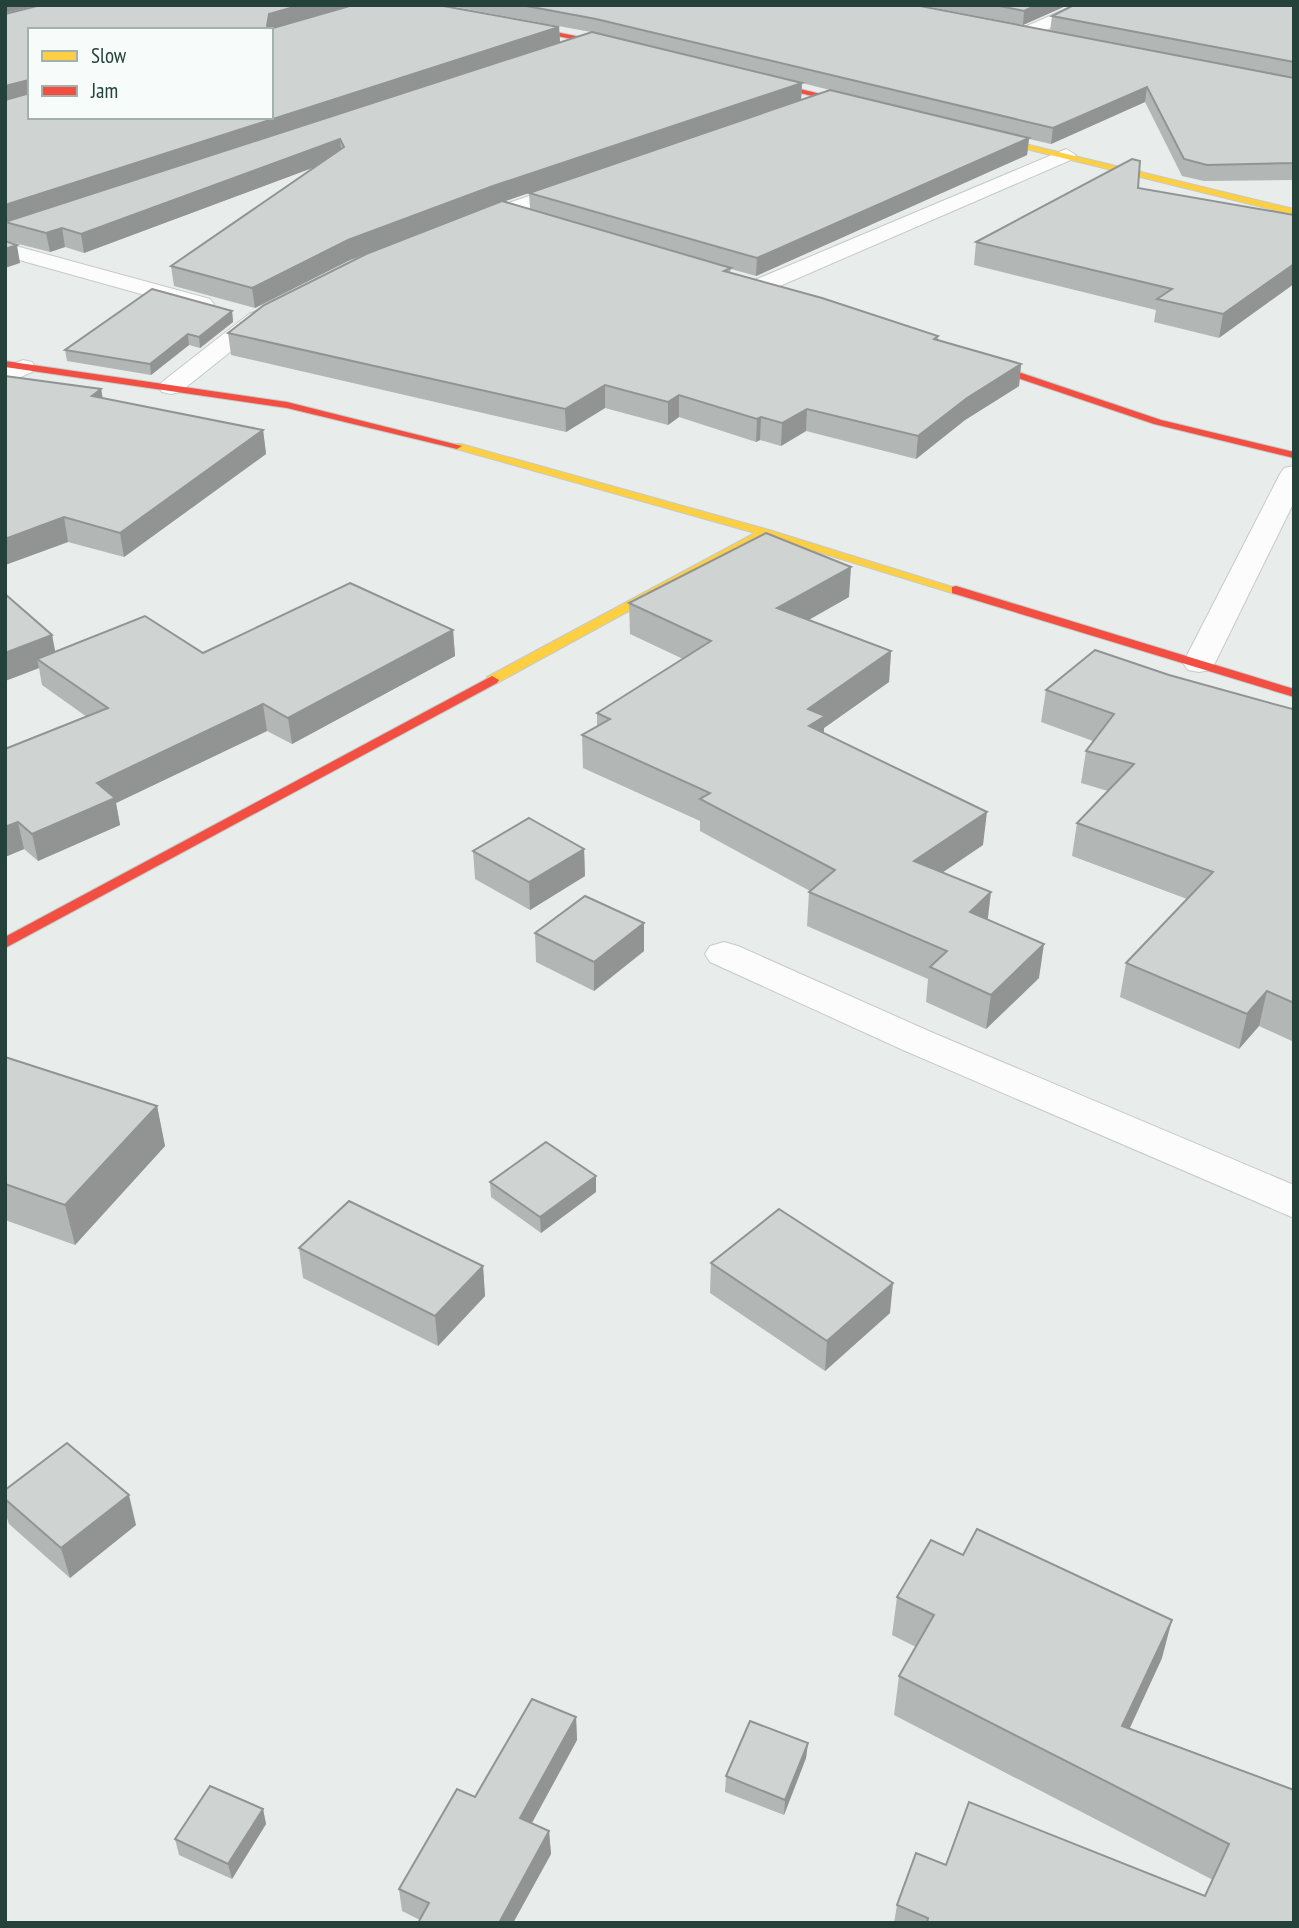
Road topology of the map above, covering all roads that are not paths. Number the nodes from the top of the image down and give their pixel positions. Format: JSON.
{"nodes":[{"id":1,"x":1088,"y":5,"type":"edge"},
{"id":2,"x":496,"y":23,"type":"edge"},
{"id":3,"x":1052,"y":38,"type":"edge"},
{"id":4,"x":590,"y":40,"type":"junction"},
{"id":5,"x":551,"y":53,"type":"edge"},
{"id":6,"x":643,"y":53,"type":"edge"},
{"id":7,"x":735,"y":75,"type":"edge"},
{"id":8,"x":828,"y":98,"type":"junction"},
{"id":9,"x":788,"y":111,"type":"edge"},
{"id":10,"x":881,"y":111,"type":"edge"},
{"id":11,"x":960,"y":130,"type":"edge"},
{"id":12,"x":1066,"y":155,"type":"junction"},
{"id":13,"x":593,"y":179,"type":"edge"},
{"id":14,"x":502,"y":211,"type":"junction"},
{"id":15,"x":1294,"y":212,"type":"edge"},
{"id":16,"x":527,"y":218,"type":"edge"},
{"id":17,"x":453,"y":230,"type":"edge"},
{"id":18,"x":5,"y":249,"type":"edge"},
{"id":19,"x":752,"y":285,"type":"joint"},
{"id":20,"x":784,"y":296,"type":"edge"},
{"id":21,"x":291,"y":302,"type":"edge"},
{"id":22,"x":257,"y":319,"type":"junction"},
{"id":23,"x":952,"y":353,"type":"edge"},
{"id":24,"x":11,"y":369,"type":"edge"},
{"id":25,"x":171,"y":387,"type":"junction"},
{"id":26,"x":1294,"y":455,"type":"edge"},
{"id":27,"x":1294,"y":474,"type":"edge"},
{"id":28,"x":765,"y":532,"type":"junction"},
{"id":29,"x":1199,"y":663,"type":"junction"},
{"id":30,"x":1294,"y":693,"type":"edge"},
{"id":31,"x":5,"y":943,"type":"edge"},
{"id":32,"x":724,"y":954,"type":"dead end"},
{"id":33,"x":1294,"y":1203,"type":"edge"}],
"edges":[{"from":1,"to":3,"type":"street"},
{"from":2,"to":4,"type":"street"},
{"from":4,"to":5,"type":"street"},
{"from":4,"to":6,"type":"street"},
{"from":7,"to":8,"type":"street"},
{"from":8,"to":9,"type":"street"},
{"from":8,"to":10,"type":"street"},
{"from":11,"to":12,"type":"street"},
{"from":12,"to":15,"type":"street"},
{"from":12,"to":19,"type":"street"},
{"from":13,"to":14,"type":"street"},
{"from":14,"to":16,"type":"street"},
{"from":14,"to":17,"type":"street"},
{"from":18,"to":22,"type":"street"},
{"from":19,"to":20,"type":"street"},
{"from":21,"to":22,"type":"street"},
{"from":22,"to":25,"type":"street"},
{"from":23,"to":26,"type":"street"},
{"from":24,"to":25,"type":"street"},
{"from":25,"to":28,"type":"street"},
{"from":27,"to":29,"type":"street"},
{"from":28,"to":29,"type":"street"},
{"from":28,"to":31,"type":"street"},
{"from":29,"to":30,"type":"street"},
{"from":32,"to":33,"type":"street"}]}
